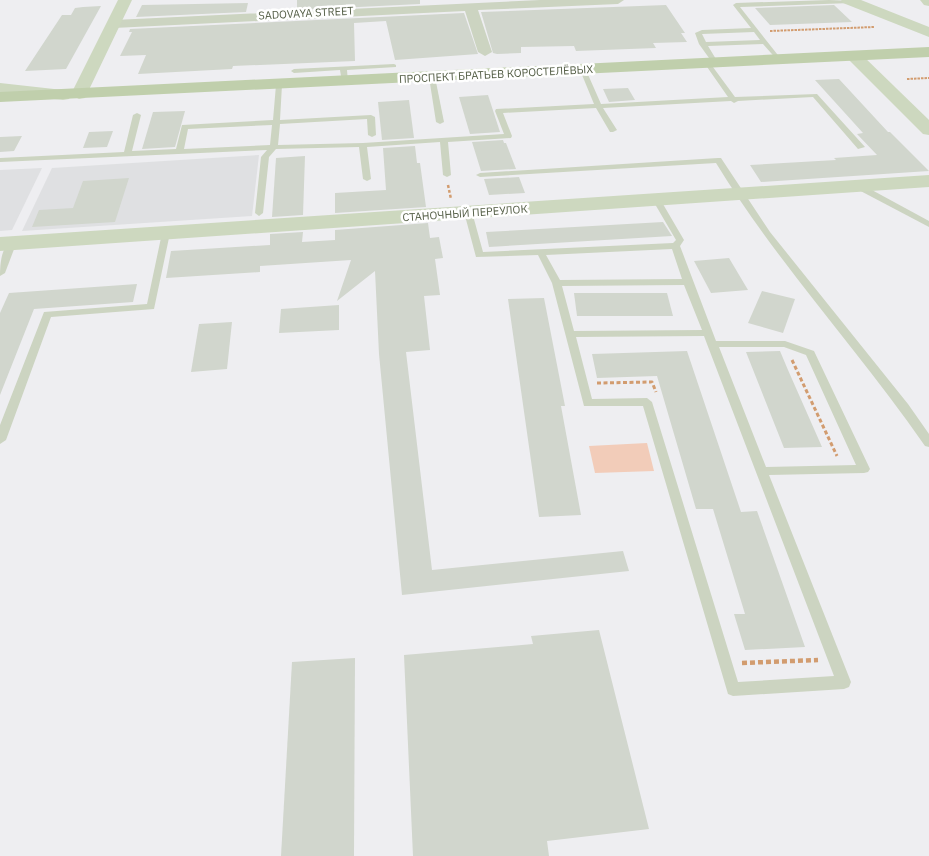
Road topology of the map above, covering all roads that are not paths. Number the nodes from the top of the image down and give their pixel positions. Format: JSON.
{"nodes":[{"id":1,"x":125,"y":0,"type":"edge"},
{"id":2,"x":618,"y":0,"type":"edge"},
{"id":3,"x":850,"y":1,"type":"edge"},
{"id":4,"x":470,"y":6,"type":"junction"},
{"id":5,"x":114,"y":24,"type":"junction"},
{"id":6,"x":755,"y":30,"type":"junction"},
{"id":7,"x":929,"y":32,"type":"edge"},
{"id":8,"x":765,"y":42,"type":"junction"},
{"id":9,"x":702,"y":44,"type":"junction"},
{"id":10,"x":485,"y":52,"type":"dead end"},
{"id":11,"x":929,"y":52,"type":"edge"},
{"id":12,"x":855,"y":57,"type":"junction"},
{"id":13,"x":780,"y":60,"type":"junction"},
{"id":14,"x":712,"y":64,"type":"junction"},
{"id":15,"x":394,"y":66,"type":"dead end"},
{"id":16,"x":583,"y":70,"type":"junction"},
{"id":17,"x":294,"y":71,"type":"dead end"},
{"id":18,"x":344,"y":75,"type":"junction"},
{"id":19,"x":432,"y":77,"type":"junction"},
{"id":20,"x":278,"y":85,"type":"junction"},
{"id":21,"x":0,"y":88,"type":"edge"},
{"id":22,"x":71,"y":94,"type":"junction"},
{"id":23,"x":0,"y":98,"type":"edge"},
{"id":24,"x":734,"y":101,"type":"junction"},
{"id":25,"x":600,"y":107,"type":"junction"},
{"id":26,"x":138,"y":115,"type":"dead end"},
{"id":27,"x":275,"y":122,"type":"junction"},
{"id":28,"x":440,"y":122,"type":"dead end"},
{"id":29,"x":613,"y":130,"type":"dead end"},
{"id":30,"x":929,"y":130,"type":"edge"},
{"id":31,"x":372,"y":135,"type":"dead end"},
{"id":32,"x":444,"y":140,"type":"junction"},
{"id":33,"x":363,"y":145,"type":"junction"},
{"id":34,"x":274,"y":147,"type":"junction"},
{"id":35,"x":861,"y":147,"type":"dead end"},
{"id":36,"x":180,"y":151,"type":"junction"},
{"id":37,"x":127,"y":155,"type":"junction"},
{"id":38,"x":0,"y":160,"type":"edge"},
{"id":39,"x":447,"y":175,"type":"road end"},
{"id":40,"x":480,"y":175,"type":"dead end"},
{"id":41,"x":367,"y":179,"type":"dead end"},
{"id":42,"x":929,"y":180,"type":"edge"},
{"id":43,"x":856,"y":185,"type":"junction"},
{"id":44,"x":737,"y":193,"type":"junction"},
{"id":45,"x":656,"y":199,"type":"junction"},
{"id":46,"x":259,"y":213,"type":"dead end"},
{"id":47,"x":461,"y":213,"type":"junction"},
{"id":48,"x":929,"y":224,"type":"edge"},
{"id":49,"x":166,"y":233,"type":"junction"},
{"id":50,"x":6,"y":244,"type":"edge"},
{"id":51,"x":676,"y":246,"type":"junction"},
{"id":52,"x":541,"y":253,"type":"junction"},
{"id":53,"x":0,"y":273,"type":"edge"},
{"id":54,"x":688,"y":282,"type":"junction"},
{"id":55,"x":557,"y":283,"type":"junction"},
{"id":56,"x":707,"y":333,"type":"junction"},
{"id":57,"x":570,"y":334,"type":"junction"},
{"id":58,"x":712,"y":344,"type":"junction"},
{"id":59,"x":0,"y":440,"type":"edge"},
{"id":60,"x":929,"y":443,"type":"edge"},
{"id":61,"x":762,"y":470,"type":"junction"}],
"edges":[{"from":1,"to":5,"type":"main road"},
{"from":2,"to":4,"type":"street","name":"SADOVAYA STREET"},
{"from":3,"to":6,"type":"lane"},
{"from":3,"to":7,"type":"main road"},
{"from":4,"to":5,"type":"street","name":"SADOVAYA STREET"},
{"from":4,"to":10,"type":"street"},
{"from":5,"to":22,"type":"main road"},
{"from":6,"to":8,"type":"lane"},
{"from":6,"to":9,"type":"lane"},
{"from":8,"to":9,"type":"lane"},
{"from":8,"to":13,"type":"lane"},
{"from":9,"to":14,"type":"lane"},
{"from":11,"to":12,"type":"main road","name":"ПРОСПЕКТ БРАТЬЕВ КОРОСТЕЛЁВЫХ"},
{"from":12,"to":13,"type":"main road","name":"ПРОСПЕКТ БРАТЬЕВ КОРОСТЕЛЁВЫХ"},
{"from":12,"to":30,"type":"main road"},
{"from":13,"to":14,"type":"main road","name":"ПРОСПЕКТ БРАТЬЕВ КОРОСТЕЛЁВЫХ"},
{"from":14,"to":16,"type":"main road","name":"ПРОСПЕКТ БРАТЬЕВ КОРОСТЕЛЁВЫХ"},
{"from":14,"to":24,"type":"lane"},
{"from":15,"to":18,"type":"lane"},
{"from":16,"to":19,"type":"main road","name":"ПРОСПЕКТ БРАТЬЕВ КОРОСТЕЛЁВЫХ"},
{"from":16,"to":25,"type":"lane"},
{"from":17,"to":18,"type":"lane"},
{"from":18,"to":19,"type":"main road","name":"ПРОСПЕКТ БРАТЬЕВ КОРОСТЕЛЁВЫХ"},
{"from":18,"to":20,"type":"main road","name":"ПРОСПЕКТ БРАТЬЕВ КОРОСТЕЛЁВЫХ"},
{"from":19,"to":28,"type":"lane"},
{"from":20,"to":22,"type":"main road","name":"ПРОСПЕКТ БРАТЬЕВ КОРОСТЕЛЁВЫХ"},
{"from":20,"to":27,"type":"lane"},
{"from":21,"to":22,"type":"main road","name":"ПРОСПЕКТ БРАТЬЕВ КОРОСТЕЛЁВЫХ"},
{"from":22,"to":23,"type":"main road","name":"ПРОСПЕКТ БРАТЬЕВ КОРОСТЕЛЁВЫХ"},
{"from":24,"to":25,"type":"lane"},
{"from":24,"to":35,"type":"lane"},
{"from":25,"to":29,"type":"lane"},
{"from":25,"to":32,"type":"lane"},
{"from":26,"to":37,"type":"lane"},
{"from":27,"to":31,"type":"lane"},
{"from":27,"to":34,"type":"lane"},
{"from":27,"to":36,"type":"lane"},
{"from":32,"to":33,"type":"lane"},
{"from":32,"to":39,"type":"lane"},
{"from":33,"to":34,"type":"lane"},
{"from":33,"to":41,"type":"lane"},
{"from":34,"to":36,"type":"lane"},
{"from":34,"to":46,"type":"lane"},
{"from":36,"to":37,"type":"lane"},
{"from":37,"to":38,"type":"lane"},
{"from":40,"to":44,"type":"lane"},
{"from":42,"to":43,"type":"main road","name":"СТАНОЧНЫЙ ПЕРЕУЛОК"},
{"from":43,"to":44,"type":"main road","name":"СТАНОЧНЫЙ ПЕРЕУЛОК"},
{"from":43,"to":48,"type":"lane"},
{"from":44,"to":45,"type":"main road","name":"СТАНОЧНЫЙ ПЕРЕУЛОК"},
{"from":44,"to":60,"type":"lane"},
{"from":45,"to":47,"type":"main road","name":"СТАНОЧНЫЙ ПЕРЕУЛОК"},
{"from":45,"to":51,"type":"lane"},
{"from":47,"to":49,"type":"main road","name":"СТАНОЧНЫЙ ПЕРЕУЛОК"},
{"from":47,"to":52,"type":"lane"},
{"from":49,"to":50,"type":"main road","name":"СТАНОЧНЫЙ ПЕРЕУЛОК"},
{"from":49,"to":59,"type":"lane"},
{"from":50,"to":53,"type":"lane"},
{"from":51,"to":52,"type":"lane"},
{"from":51,"to":54,"type":"lane"},
{"from":52,"to":55,"type":"lane"},
{"from":54,"to":55,"type":"lane"},
{"from":54,"to":56,"type":"lane"},
{"from":55,"to":57,"type":"lane"},
{"from":56,"to":57,"type":"lane"},
{"from":56,"to":58,"type":"lane"},
{"from":57,"to":61,"type":"lane"},
{"from":58,"to":61,"type":"lane"},
{"from":58,"to":61,"type":"lane"}]}
